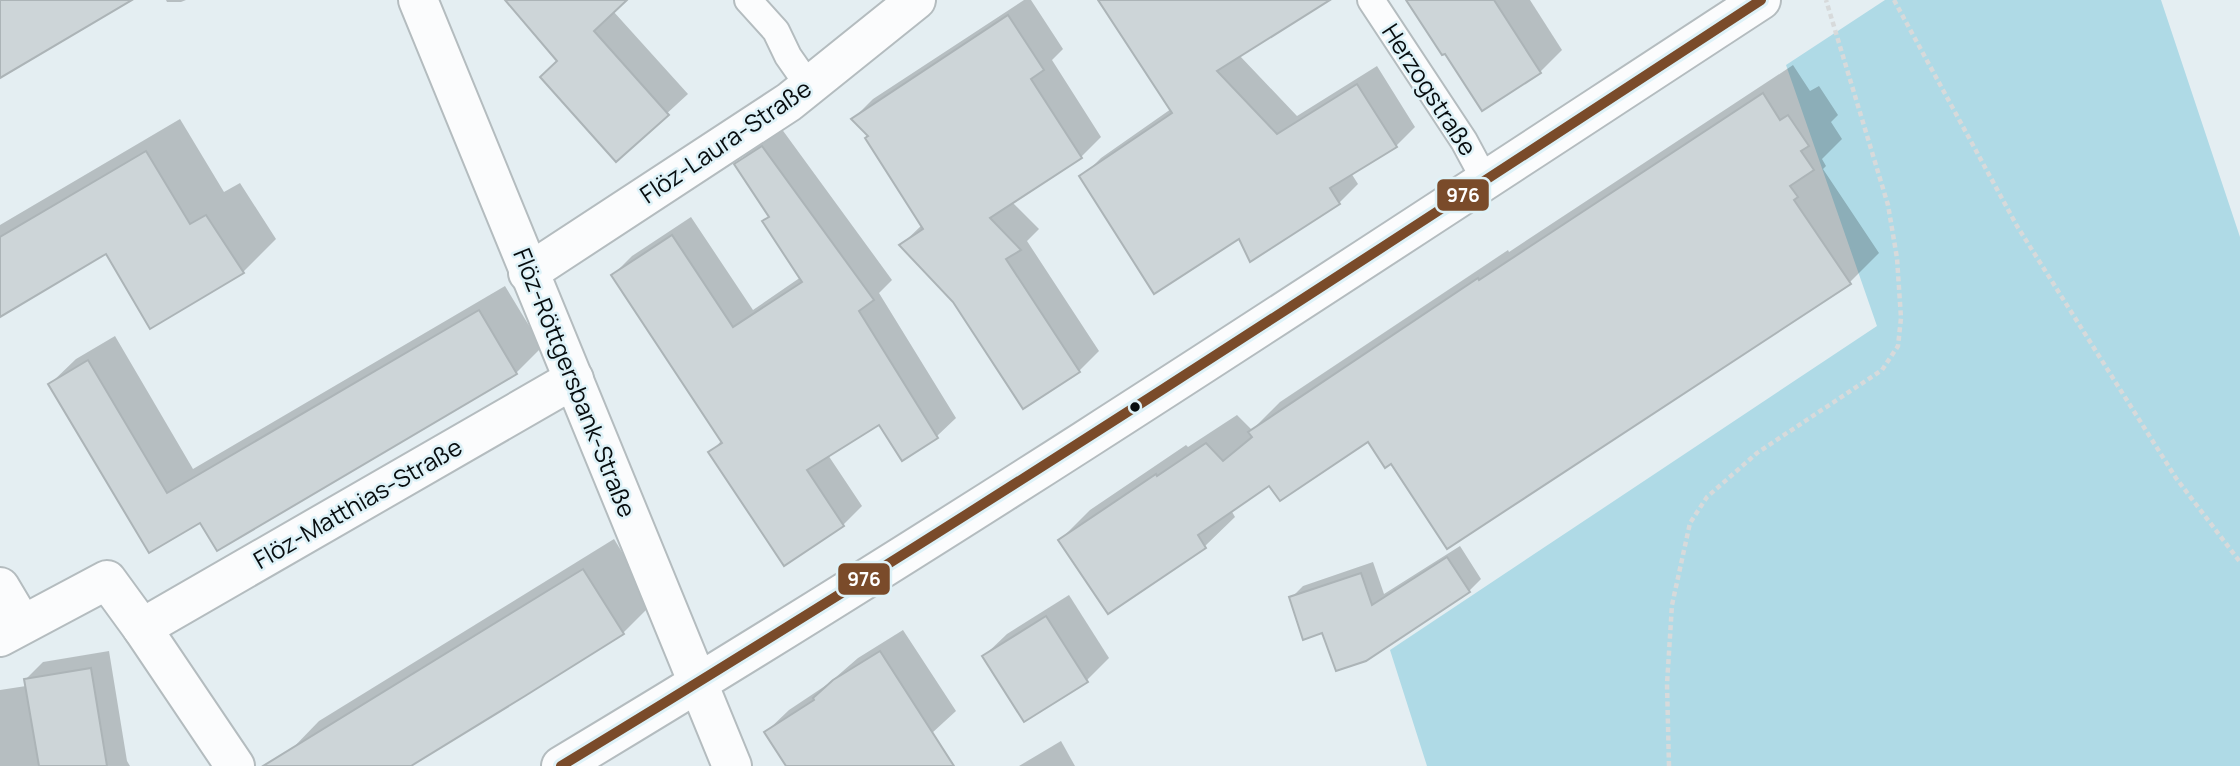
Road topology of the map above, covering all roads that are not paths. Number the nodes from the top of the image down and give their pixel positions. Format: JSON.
{"nodes":[{"id":1,"x":418,"y":0,"type":"edge"},
{"id":2,"x":748,"y":0,"type":"edge"},
{"id":3,"x":916,"y":0,"type":"edge"},
{"id":4,"x":1371,"y":0,"type":"edge"},
{"id":5,"x":1760,"y":0,"type":"edge"},
{"id":6,"x":809,"y":86,"type":"junction"},
{"id":7,"x":1485,"y":180,"type":"junction"},
{"id":8,"x":528,"y":273,"type":"junction"},
{"id":9,"x":574,"y":379,"type":"junction"},
{"id":10,"x":0,"y":587,"type":"edge"},
{"id":11,"x":142,"y":628,"type":"junction"},
{"id":12,"x":11,"y":631,"type":"edge"},
{"id":13,"x":697,"y":684,"type":"junction"},
{"id":14,"x":235,"y":766,"type":"edge"},
{"id":15,"x":561,"y":766,"type":"edge"},
{"id":16,"x":732,"y":766,"type":"edge"}],
"edges":[{"from":1,"to":8,"type":"street","name":"Flöz-Röttgersbank-Straße"},
{"from":2,"to":6,"type":"lane"},
{"from":3,"to":6,"type":"street","name":"Flöz-Laura-Straße"},
{"from":4,"to":7,"type":"lane","name":"Herzogstraße"},
{"from":5,"to":7,"type":"street","name":"Herzogstraße"},
{"from":6,"to":8,"type":"street","name":"Flöz-Laura-Straße"},
{"from":7,"to":13,"type":"street","name":"Herzogstraße"},
{"from":8,"to":9,"type":"street","name":"Flöz-Röttgersbank-Straße"},
{"from":9,"to":11,"type":"street","name":"Flöz-Matthias-Straße"},
{"from":9,"to":13,"type":"street","name":"Flöz-Röttgersbank-Straße"},
{"from":10,"to":12,"type":"street"},
{"from":11,"to":12,"type":"street"},
{"from":11,"to":14,"type":"street"},
{"from":13,"to":15,"type":"street","name":"Herzogstraße"},
{"from":13,"to":16,"type":"street","name":"Flöz-Röttgersbank-Straße"}]}
